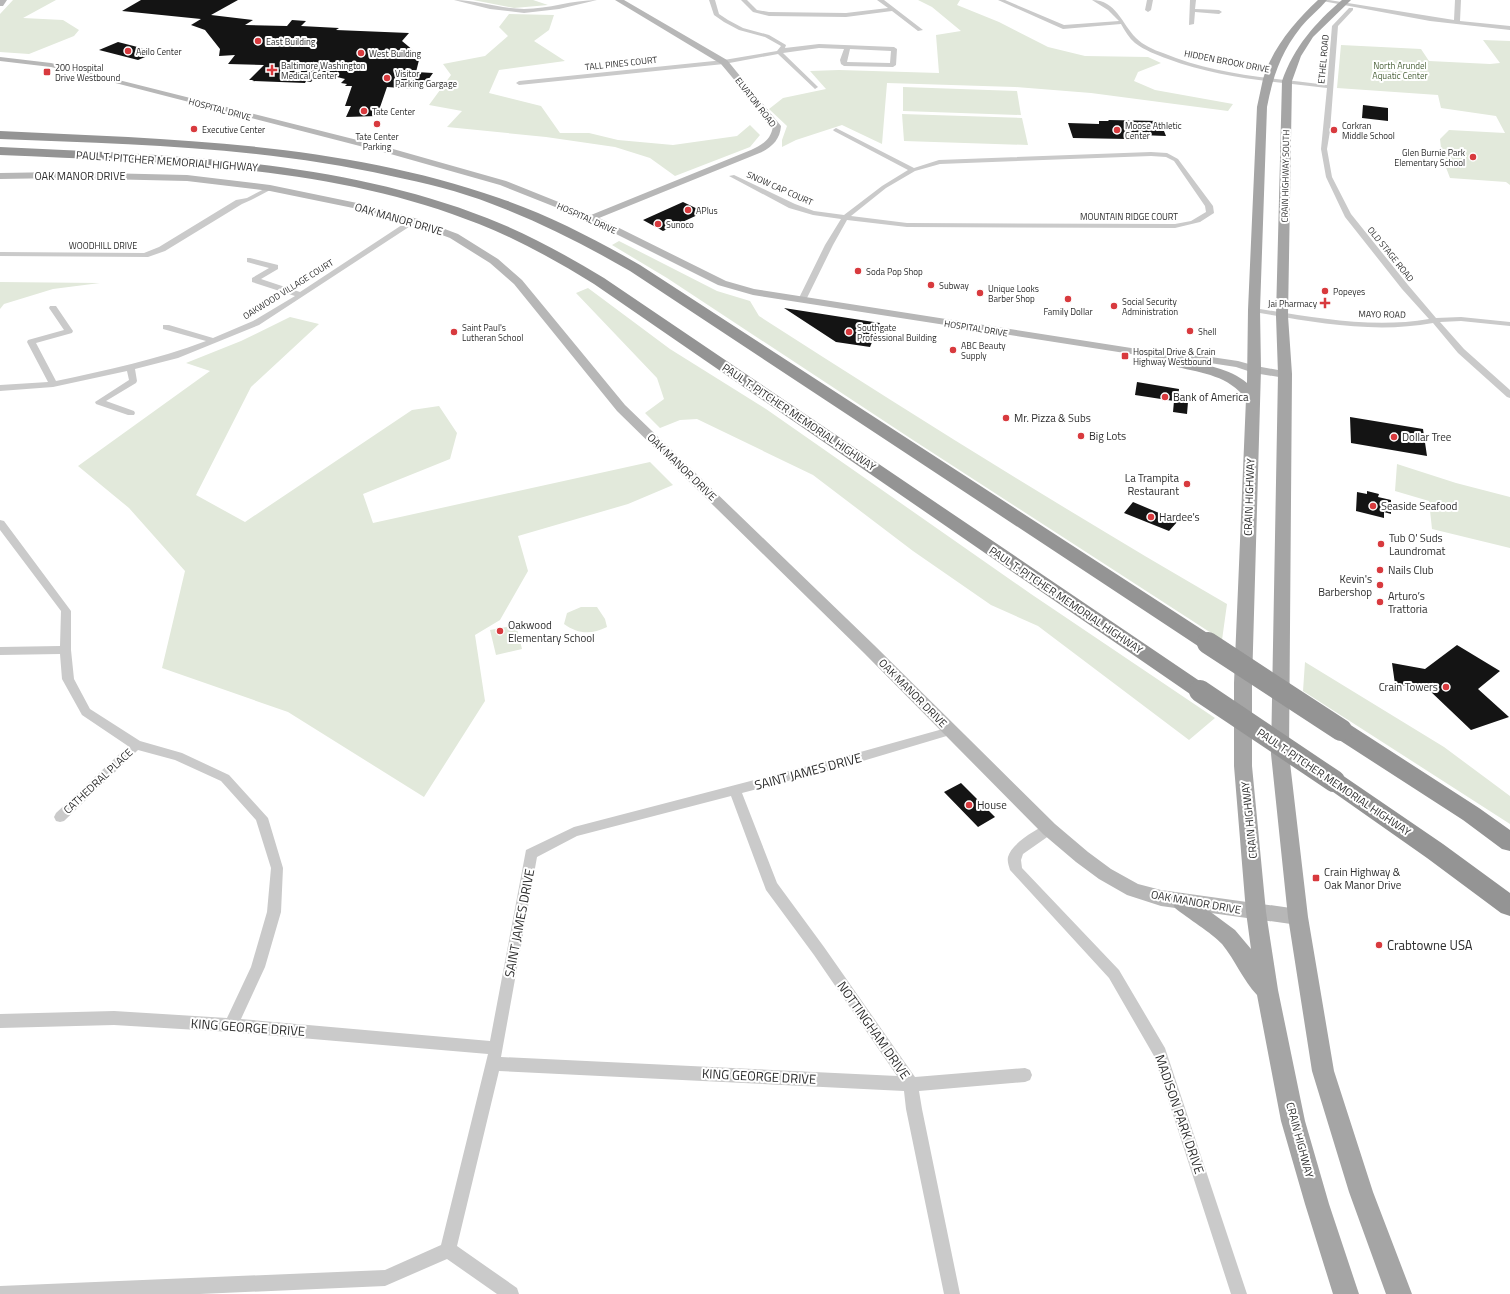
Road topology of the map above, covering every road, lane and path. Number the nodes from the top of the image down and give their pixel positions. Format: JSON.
{"nodes":[{"id":1,"x":3,"y":0,"type":"edge"},
{"id":2,"x":457,"y":0,"type":"edge"},
{"id":3,"x":594,"y":0,"type":"edge"},
{"id":4,"x":619,"y":0,"type":"edge"},
{"id":5,"x":712,"y":0,"type":"edge"},
{"id":6,"x":744,"y":0,"type":"edge"},
{"id":7,"x":880,"y":0,"type":"edge"},
{"id":8,"x":1001,"y":0,"type":"edge"},
{"id":9,"x":1095,"y":0,"type":"edge"},
{"id":10,"x":1150,"y":0,"type":"edge"},
{"id":11,"x":1193,"y":0,"type":"edge"},
{"id":12,"x":1322,"y":0,"type":"edge"},
{"id":13,"x":1458,"y":0,"type":"edge"},
{"id":14,"x":0,"y":4,"type":"edge"},
{"id":15,"x":1347,"y":4,"type":"edge"},
{"id":16,"x":893,"y":9,"type":"junction"},
{"id":17,"x":1148,"y":10,"type":"dead end"},
{"id":18,"x":1192,"y":10,"type":"junction"},
{"id":19,"x":1219,"y":12,"type":"dead end"},
{"id":20,"x":1122,"y":22,"type":"junction"},
{"id":21,"x":1457,"y":22,"type":"junction"},
{"id":22,"x":1191,"y":24,"type":"dead end"},
{"id":23,"x":1318,"y":24,"type":"junction"},
{"id":24,"x":1335,"y":26,"type":"junction"},
{"id":25,"x":1510,"y":28,"type":"edge"},
{"id":26,"x":920,"y":30,"type":"dead end"},
{"id":27,"x":847,"y":48,"type":"junction"},
{"id":28,"x":778,"y":52,"type":"junction"},
{"id":29,"x":0,"y":59,"type":"edge"},
{"id":30,"x":724,"y":62,"type":"junction"},
{"id":31,"x":1268,"y":78,"type":"junction"},
{"id":32,"x":1287,"y":81,"type":"junction"},
{"id":33,"x":519,"y":83,"type":"dead end"},
{"id":34,"x":815,"y":86,"type":"dead end"},
{"id":35,"x":1329,"y":90,"type":"junction"},
{"id":36,"x":0,"y":126,"type":"edge"},
{"id":37,"x":836,"y":130,"type":"dead end"},
{"id":38,"x":0,"y":134,"type":"edge"},
{"id":39,"x":186,"y":144,"type":"junction"},
{"id":40,"x":0,"y":151,"type":"edge"},
{"id":41,"x":0,"y":157,"type":"edge"},
{"id":42,"x":913,"y":170,"type":"junction"},
{"id":43,"x":293,"y":172,"type":"junction"},
{"id":44,"x":0,"y":176,"type":"edge"},
{"id":45,"x":732,"y":176,"type":"dead end"},
{"id":46,"x":256,"y":187,"type":"junction"},
{"id":47,"x":270,"y":188,"type":"junction"},
{"id":48,"x":239,"y":202,"type":"junction"},
{"id":49,"x":591,"y":218,"type":"junction"},
{"id":50,"x":845,"y":218,"type":"junction"},
{"id":51,"x":414,"y":221,"type":"junction"},
{"id":52,"x":0,"y":254,"type":"edge"},
{"id":53,"x":250,"y":260,"type":"dead end"},
{"id":54,"x":301,"y":295,"type":"junction"},
{"id":55,"x":802,"y":300,"type":"junction"},
{"id":56,"x":53,"y":308,"type":"dead end"},
{"id":57,"x":1254,"y":310,"type":"junction"},
{"id":58,"x":1282,"y":316,"type":"junction"},
{"id":59,"x":1434,"y":321,"type":"junction"},
{"id":60,"x":1510,"y":324,"type":"edge"},
{"id":61,"x":166,"y":327,"type":"dead end"},
{"id":62,"x":214,"y":341,"type":"junction"},
{"id":63,"x":1179,"y":361,"type":"junction"},
{"id":64,"x":131,"y":368,"type":"junction"},
{"id":65,"x":1254,"y":369,"type":"junction"},
{"id":66,"x":1285,"y":374,"type":"junction"},
{"id":67,"x":53,"y":384,"type":"junction"},
{"id":68,"x":0,"y":388,"type":"edge"},
{"id":69,"x":1510,"y":394,"type":"edge"},
{"id":70,"x":1253,"y":399,"type":"junction"},
{"id":71,"x":131,"y":413,"type":"dead end"},
{"id":72,"x":0,"y":523,"type":"edge"},
{"id":73,"x":65,"y":650,"type":"junction"},
{"id":74,"x":0,"y":651,"type":"edge"},
{"id":75,"x":950,"y":731,"type":"junction"},
{"id":76,"x":136,"y":745,"type":"junction"},
{"id":77,"x":735,"y":790,"type":"junction"},
{"id":78,"x":60,"y":817,"type":"dead end"},
{"id":79,"x":1049,"y":829,"type":"junction"},
{"id":80,"x":1510,"y":842,"type":"edge"},
{"id":81,"x":1182,"y":902,"type":"junction"},
{"id":82,"x":1510,"y":906,"type":"edge"},
{"id":83,"x":1256,"y":912,"type":"junction"},
{"id":84,"x":1298,"y":917,"type":"junction"},
{"id":85,"x":1267,"y":990,"type":"junction"},
{"id":86,"x":0,"y":1022,"type":"edge"},
{"id":87,"x":231,"y":1026,"type":"junction"},
{"id":88,"x":495,"y":1048,"type":"junction"},
{"id":89,"x":493,"y":1064,"type":"junction"},
{"id":90,"x":1025,"y":1075,"type":"dead end"},
{"id":91,"x":911,"y":1084,"type":"junction"},
{"id":92,"x":448,"y":1250,"type":"junction"},
{"id":93,"x":0,"y":1294,"type":"edge"},
{"id":94,"x":511,"y":1294,"type":"edge"},
{"id":95,"x":952,"y":1294,"type":"edge"},
{"id":96,"x":1239,"y":1294,"type":"edge"},
{"id":97,"x":1346,"y":1294,"type":"edge"},
{"id":98,"x":1399,"y":1294,"type":"edge"}],
"edges":[{"from":1,"to":14,"type":"street"},
{"from":2,"to":3,"type":"street"},
{"from":4,"to":30,"type":"street","name":"ELVATON ROAD"},
{"from":5,"to":28,"type":"street"},
{"from":6,"to":16,"type":"street"},
{"from":7,"to":16,"type":"street"},
{"from":8,"to":20,"type":"street"},
{"from":9,"to":20,"type":"street","name":"HIDDEN BROOK DRIVE"},
{"from":10,"to":17,"type":"street"},
{"from":11,"to":18,"type":"street"},
{"from":12,"to":15,"type":"street"},
{"from":12,"to":31,"type":"main road"},
{"from":13,"to":21,"type":"street"},
{"from":15,"to":21,"type":"street"},
{"from":15,"to":23,"type":"main road","name":"CRAIN HIGHWAY SOUTH"},
{"from":15,"to":24,"type":"street","name":"ETHEL ROAD"},
{"from":16,"to":26,"type":"street"},
{"from":18,"to":19,"type":"street"},
{"from":18,"to":22,"type":"street"},
{"from":20,"to":31,"type":"street","name":"HIDDEN BROOK DRIVE"},
{"from":21,"to":25,"type":"street"},
{"from":23,"to":24,"type":"street","name":"ETHEL ROAD"},
{"from":23,"to":32,"type":"main road","name":"CRAIN HIGHWAY SOUTH"},
{"from":24,"to":35,"type":"street","name":"ETHEL ROAD"},
{"from":27,"to":27,"type":"street","name":"TALL PINES COURT"},
{"from":27,"to":28,"type":"street","name":"TALL PINES COURT"},
{"from":28,"to":30,"type":"street","name":"TALL PINES COURT"},
{"from":28,"to":34,"type":"street"},
{"from":29,"to":49,"type":"street","name":"HOSPITAL DRIVE"},
{"from":30,"to":33,"type":"street","name":"TALL PINES COURT"},
{"from":30,"to":49,"type":"street","name":"ELVATON ROAD"},
{"from":31,"to":32,"type":"street","name":"HIDDEN BROOK DRIVE"},
{"from":31,"to":57,"type":"main road"},
{"from":32,"to":35,"type":"street","name":"HIDDEN BROOK DRIVE"},
{"from":32,"to":58,"type":"main road","name":"CRAIN HIGHWAY SOUTH"},
{"from":35,"to":59,"type":"street","name":"OLD STAGE ROAD"},
{"from":36,"to":39,"type":"highway"},
{"from":37,"to":42,"type":"street"},
{"from":38,"to":39,"type":"highway","name":"PAUL T. PITCHER MEMORIAL HIGHWAY"},
{"from":39,"to":80,"type":"highway","name":"PAUL T. PITCHER MEMORIAL HIGHWAY","bridge":true},
{"from":40,"to":43,"type":"highway","name":"PAUL T. PITCHER MEMORIAL HIGHWAY"},
{"from":41,"to":43,"type":"highway"},
{"from":42,"to":50,"type":"street"},
{"from":42,"to":50,"type":"street","name":"MOUNTAIN RIDGE COURT"},
{"from":43,"to":82,"type":"highway","name":"PAUL T. PITCHER MEMORIAL HIGHWAY","bridge":true},
{"from":44,"to":46,"type":"street","name":"OAK MANOR DRIVE"},
{"from":45,"to":50,"type":"street","name":"SNOW CAP COURT"},
{"from":46,"to":47,"type":"street","name":"OAK MANOR DRIVE"},
{"from":46,"to":48,"type":"street","name":"WOODHILL DRIVE"},
{"from":47,"to":48,"type":"street","name":"WOODHILL DRIVE"},
{"from":47,"to":51,"type":"street","name":"OAK MANOR DRIVE"},
{"from":48,"to":52,"type":"street","name":"WOODHILL DRIVE"},
{"from":49,"to":55,"type":"street","name":"HOSPITAL DRIVE"},
{"from":50,"to":55,"type":"street"},
{"from":51,"to":54,"type":"street","name":"OAKWOOD VILLAGE COURT"},
{"from":51,"to":75,"type":"street","name":"OAK MANOR DRIVE"},
{"from":53,"to":54,"type":"street"},
{"from":54,"to":62,"type":"street","name":"OAKWOOD VILLAGE COURT"},
{"from":55,"to":63,"type":"street","name":"HOSPITAL DRIVE"},
{"from":56,"to":67,"type":"street"},
{"from":57,"to":58,"type":"street","name":"MAYO ROAD"},
{"from":57,"to":65,"type":"main road","name":"CRAIN HIGHWAY"},
{"from":58,"to":59,"type":"street","name":"MAYO ROAD"},
{"from":58,"to":66,"type":"main road","name":"CRAIN HIGHWAY SOUTH"},
{"from":59,"to":60,"type":"street","name":"MAYO ROAD"},
{"from":59,"to":69,"type":"street","name":"OLD STAGE ROAD"},
{"from":61,"to":62,"type":"street"},
{"from":62,"to":64,"type":"street","name":"OAKWOOD VILLAGE COURT"},
{"from":63,"to":65,"type":"street","name":"HOSPITAL DRIVE"},
{"from":63,"to":70,"type":"main road"},
{"from":64,"to":67,"type":"street","name":"OAKWOOD VILLAGE COURT"},
{"from":64,"to":71,"type":"street"},
{"from":65,"to":66,"type":"street","name":"HOSPITAL DRIVE"},
{"from":65,"to":70,"type":"main road","name":"CRAIN HIGHWAY"},
{"from":66,"to":84,"type":"main road"},
{"from":67,"to":68,"type":"street","name":"OAKWOOD VILLAGE COURT"},
{"from":70,"to":83,"type":"main road","name":"CRAIN HIGHWAY"},
{"from":72,"to":73,"type":"street"},
{"from":73,"to":74,"type":"street"},
{"from":73,"to":76,"type":"street"},
{"from":75,"to":77,"type":"street","name":"SAINT JAMES DRIVE"},
{"from":75,"to":79,"type":"street","name":"OAK MANOR DRIVE"},
{"from":76,"to":78,"type":"street","name":"CATHEDRAL PLACE"},
{"from":76,"to":87,"type":"street"},
{"from":77,"to":88,"type":"street","name":"SAINT JAMES DRIVE"},
{"from":77,"to":91,"type":"street","name":"NOTTINGHAM DRIVE"},
{"from":79,"to":81,"type":"street","name":"OAK MANOR DRIVE"},
{"from":79,"to":96,"type":"street","name":"MADISON PARK DRIVE"},
{"from":81,"to":83,"type":"street","name":"OAK MANOR DRIVE"},
{"from":81,"to":85,"type":"main road"},
{"from":83,"to":84,"type":"street","name":"OAK MANOR DRIVE"},
{"from":83,"to":85,"type":"main road","name":"CRAIN HIGHWAY"},
{"from":84,"to":98,"type":"main road"},
{"from":85,"to":97,"type":"main road","name":"CRAIN HIGHWAY"},
{"from":86,"to":87,"type":"street","name":"KING GEORGE DRIVE"},
{"from":87,"to":88,"type":"street","name":"KING GEORGE DRIVE"},
{"from":88,"to":89,"type":"street","name":"SAINT JAMES DRIVE"},
{"from":89,"to":91,"type":"street","name":"KING GEORGE DRIVE"},
{"from":89,"to":92,"type":"street","name":"SAINT JAMES DRIVE"},
{"from":90,"to":91,"type":"street","name":"KING GEORGE DRIVE"},
{"from":91,"to":95,"type":"street","name":"NOTTINGHAM DRIVE"},
{"from":92,"to":93,"type":"street"},
{"from":92,"to":94,"type":"street"}]}
